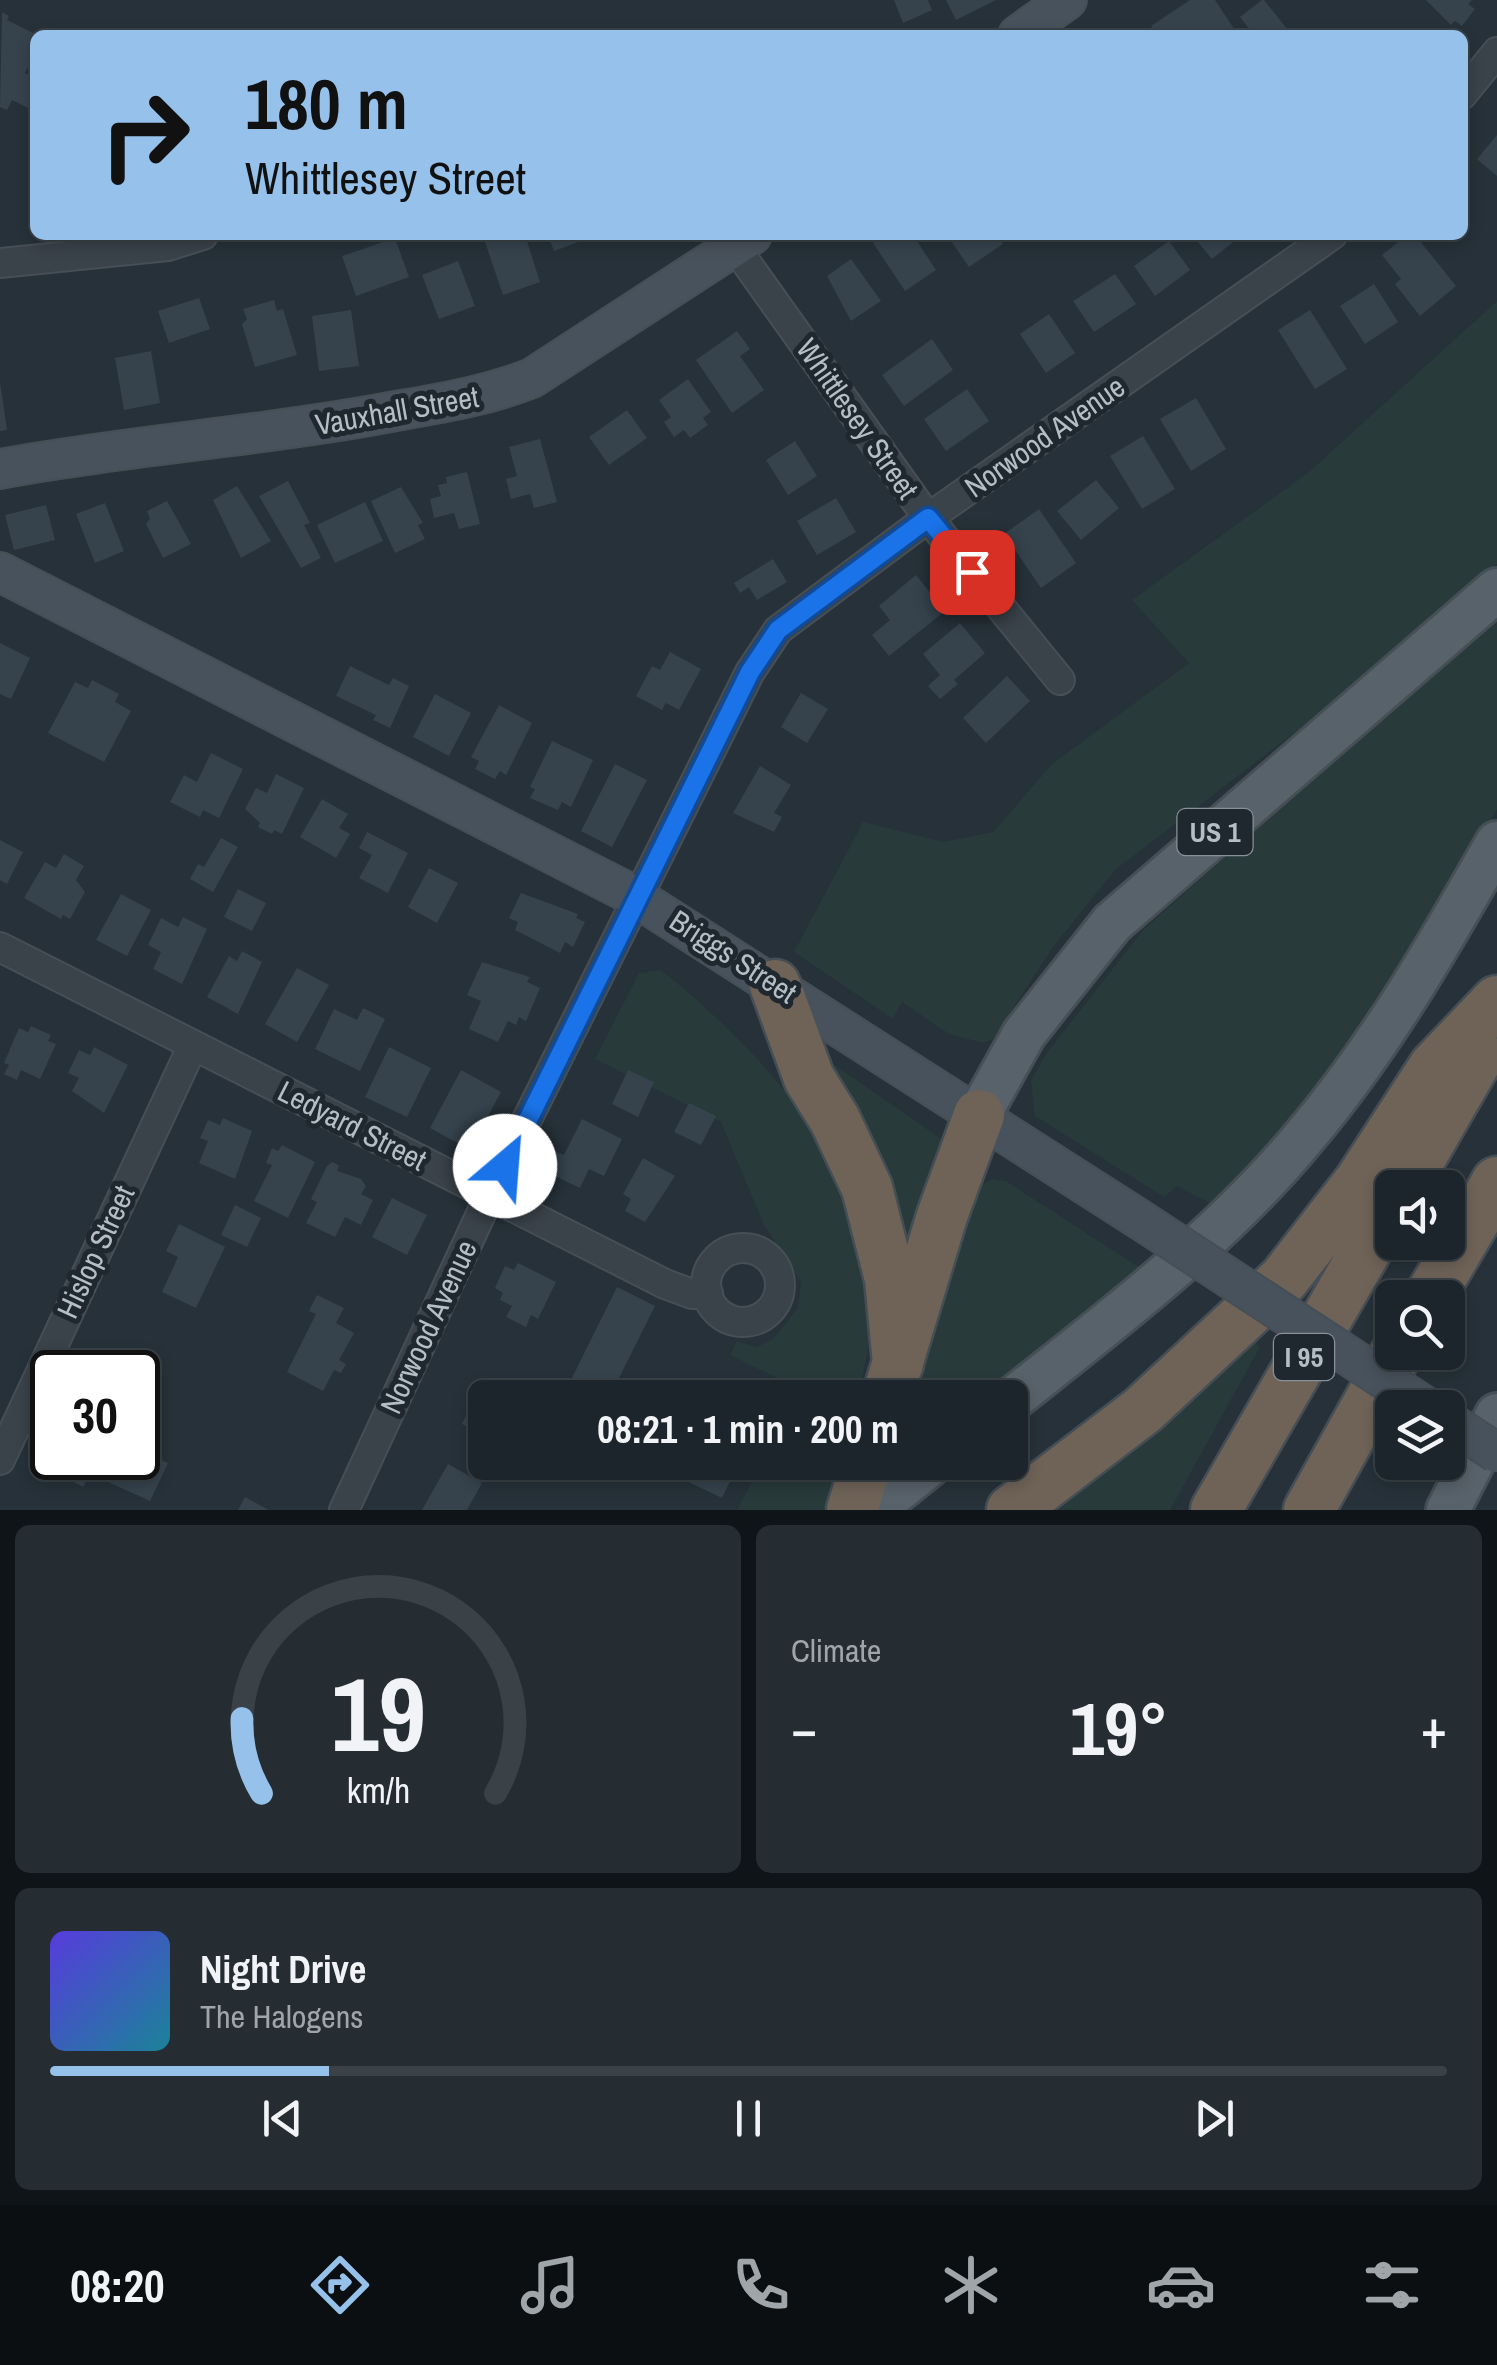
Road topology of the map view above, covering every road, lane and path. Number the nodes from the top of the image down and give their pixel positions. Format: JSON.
{"nodes":[{"id":1,"x":1067,"y":0,"type":"edge"},
{"id":2,"x":1025,"y":30,"type":"edge"},
{"id":3,"x":1497,"y":52,"type":"edge"},
{"id":4,"x":1468,"y":88,"type":"edge"},
{"id":5,"x":187,"y":240,"type":"edge"},
{"id":6,"x":1325,"y":240,"type":"edge"},
{"id":7,"x":744,"y":241,"type":"edge"},
{"id":8,"x":0,"y":263,"type":"edge"},
{"id":9,"x":0,"y":469,"type":"edge"},
{"id":10,"x":928,"y":518,"type":"junction"},
{"id":11,"x":0,"y":572,"type":"edge"},
{"id":12,"x":1497,"y":590,"type":"edge"},
{"id":13,"x":1060,"y":680,"type":"dead end"},
{"id":14,"x":1497,"y":843,"type":"edge"},
{"id":15,"x":640,"y":899,"type":"junction"},
{"id":16,"x":0,"y":947,"type":"edge"},
{"id":17,"x":776,"y":985,"type":"junction"},
{"id":18,"x":1497,"y":1001,"type":"edge"},
{"id":19,"x":1497,"y":1026,"type":"edge"},
{"id":20,"x":193,"y":1044,"type":"junction"},
{"id":21,"x":979,"y":1116,"type":"junction"},
{"id":22,"x":1413,"y":1170,"type":"edge"},
{"id":23,"x":1497,"y":1182,"type":"edge"},
{"id":24,"x":490,"y":1196,"type":"junction"},
{"id":25,"x":1375,"y":1234,"type":"edge"},
{"id":26,"x":1440,"y":1280,"type":"edge"},
{"id":27,"x":708,"y":1293,"type":"dead end"},
{"id":28,"x":1387,"y":1370,"type":"edge"},
{"id":29,"x":892,"y":1380,"type":"edge"},
{"id":30,"x":892,"y":1380,"type":"edge"},
{"id":31,"x":1028,"y":1386,"type":"edge"},
{"id":32,"x":1400,"y":1390,"type":"edge"},
{"id":33,"x":1497,"y":1415,"type":"edge"},
{"id":34,"x":1465,"y":1431,"type":"edge"},
{"id":35,"x":1497,"y":1453,"type":"edge"},
{"id":36,"x":0,"y":1460,"type":"edge"},
{"id":37,"x":861,"y":1480,"type":"edge"},
{"id":38,"x":910,"y":1480,"type":"edge"},
{"id":39,"x":344,"y":1510,"type":"edge"},
{"id":40,"x":852,"y":1510,"type":"edge"},
{"id":41,"x":873,"y":1510,"type":"edge"},
{"id":42,"x":1012,"y":1510,"type":"edge"},
{"id":43,"x":1216,"y":1510,"type":"edge"},
{"id":44,"x":1309,"y":1510,"type":"edge"},
{"id":45,"x":1448,"y":1510,"type":"edge"}],
"edges":[{"from":1,"to":2,"type":"street"},
{"from":3,"to":4,"type":"street"},
{"from":5,"to":8,"type":"street"},
{"from":6,"to":10,"type":"street","name":"Norwood Avenue"},
{"from":7,"to":9,"type":"street","name":"Vauxhall Street"},
{"from":7,"to":10,"type":"street","name":"Whittlesey Street"},
{"from":10,"to":13,"type":"street","name":"Whittlesey Street"},
{"from":10,"to":15,"type":"street","name":"Norwood Avenue"},
{"from":11,"to":15,"type":"street","name":"Briggs Street"},
{"from":12,"to":21,"type":"main road","number":"US 1"},
{"from":14,"to":31,"type":"main road"},
{"from":15,"to":17,"type":"street","name":"Briggs Street"},
{"from":15,"to":24,"type":"street","name":"Norwood Avenue"},
{"from":16,"to":20,"type":"street","name":"Ledyard Street"},
{"from":17,"to":21,"type":"street","name":"Briggs Street"},
{"from":17,"to":30,"type":"highway"},
{"from":18,"to":42,"type":"highway"},
{"from":19,"to":22,"type":"highway"},
{"from":20,"to":24,"type":"street","name":"Ledyard Street"},
{"from":20,"to":36,"type":"street","name":"Hislop Street"},
{"from":21,"to":29,"type":"highway","number":"US 1"},
{"from":21,"to":32,"type":"street","name":"Briggs Street","bridge":true},
{"from":23,"to":26,"type":"highway"},
{"from":24,"to":27,"type":"street","name":"Ledyard Street"},
{"from":24,"to":39,"type":"street","name":"Norwood Avenue"},
{"from":25,"to":43,"type":"highway","number":"I 95"},
{"from":28,"to":44,"type":"highway","number":"I 95"},
{"from":33,"to":45,"type":"main road"},
{"from":34,"to":35,"type":"street","bridge":true},
{"from":37,"to":40,"type":"highway"},
{"from":38,"to":41,"type":"main road"}]}
